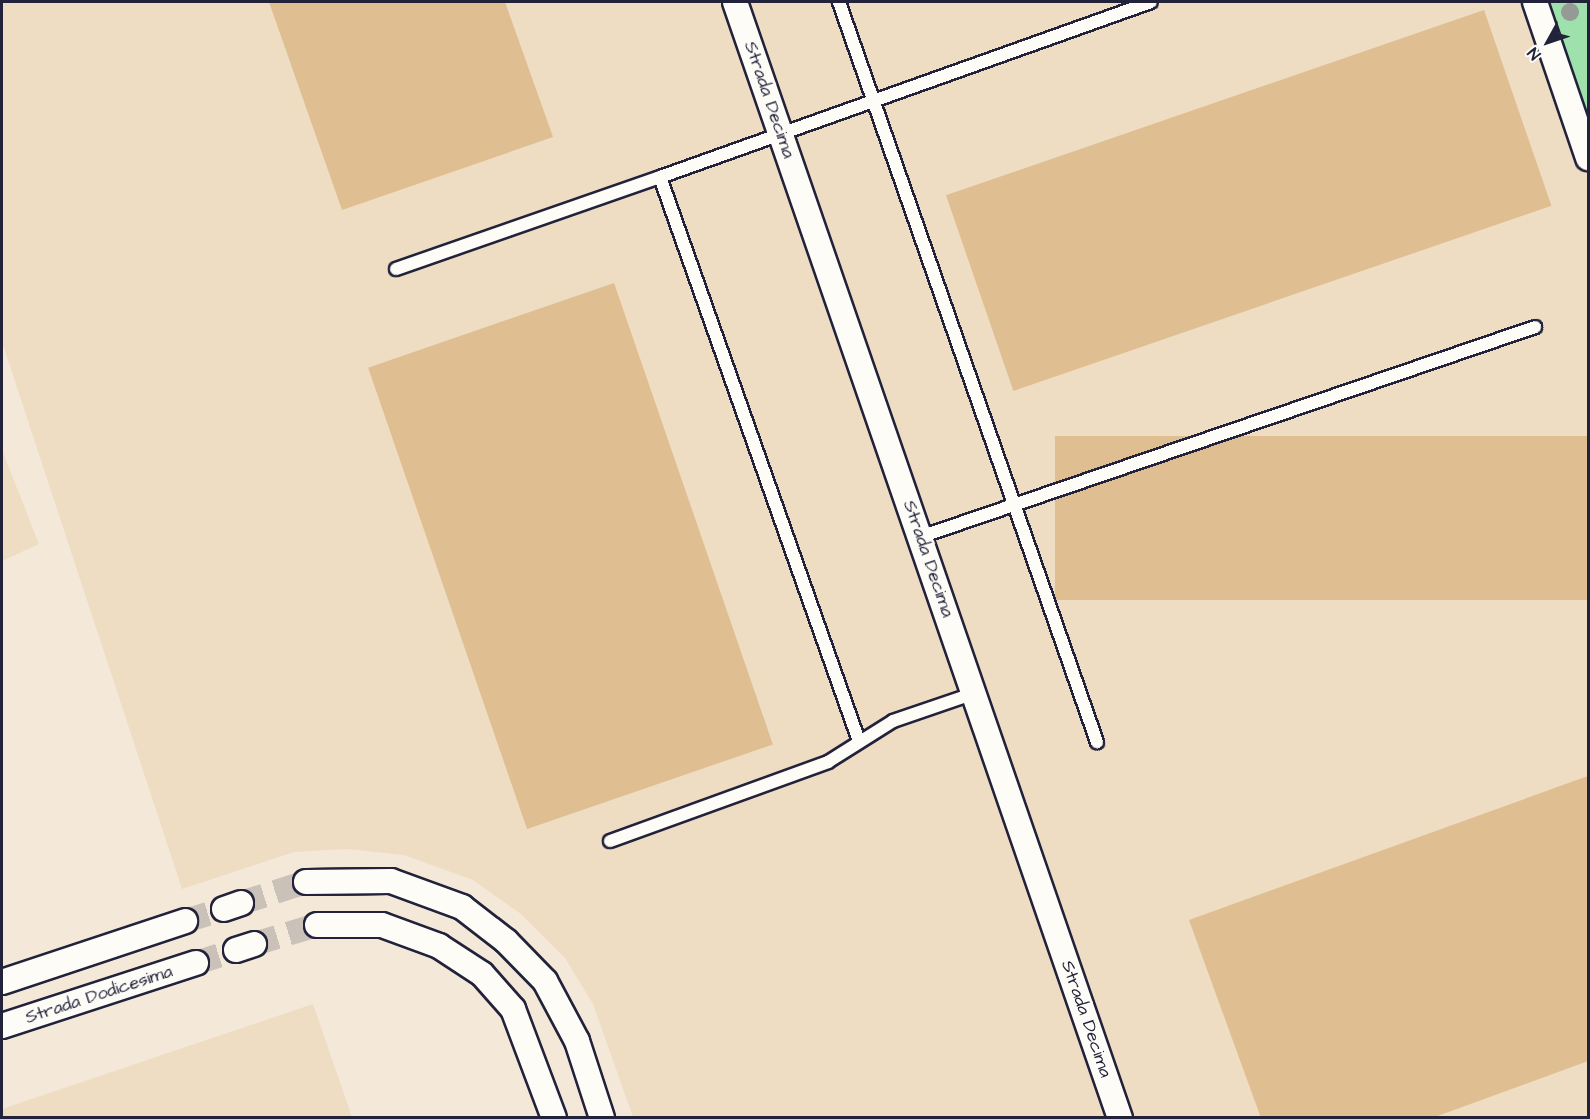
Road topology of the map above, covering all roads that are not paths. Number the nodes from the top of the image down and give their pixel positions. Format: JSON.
{"nodes":[{"id":1,"x":735,"y":2,"type":"edge"},
{"id":2,"x":839,"y":2,"type":"edge"},
{"id":3,"x":1151,"y":2,"type":"edge"},
{"id":4,"x":1534,"y":2,"type":"edge"},
{"id":5,"x":872,"y":98,"type":"junction"},
{"id":6,"x":780,"y":131,"type":"junction"},
{"id":7,"x":1588,"y":158,"type":"edge"},
{"id":8,"x":660,"y":177,"type":"junction"},
{"id":9,"x":396,"y":269,"type":"dead end"},
{"id":10,"x":1535,"y":327,"type":"dead end"},
{"id":11,"x":1012,"y":507,"type":"junction"},
{"id":12,"x":920,"y":537,"type":"junction"},
{"id":13,"x":975,"y":693,"type":"junction"},
{"id":14,"x":859,"y":741,"type":"junction"},
{"id":15,"x":1097,"y":742,"type":"dead end"},
{"id":16,"x":610,"y":841,"type":"dead end"},
{"id":17,"x":306,"y":882,"type":"tunnel mouth"},
{"id":18,"x":185,"y":921,"type":"tunnel mouth"},
{"id":19,"x":317,"y":925,"type":"tunnel mouth"},
{"id":20,"x":196,"y":963,"type":"tunnel mouth"},
{"id":21,"x":2,"y":982,"type":"edge"},
{"id":22,"x":2,"y":1026,"type":"edge"},
{"id":23,"x":554,"y":1118,"type":"edge"},
{"id":24,"x":602,"y":1118,"type":"edge"},
{"id":25,"x":1120,"y":1118,"type":"edge"}],
"edges":[{"from":1,"to":6,"type":"street","name":"Strada Decima"},
{"from":2,"to":5,"type":"lane"},
{"from":3,"to":5,"type":"lane"},
{"from":4,"to":7,"type":"street"},
{"from":5,"to":6,"type":"lane"},
{"from":5,"to":11,"type":"lane"},
{"from":6,"to":8,"type":"lane"},
{"from":6,"to":12,"type":"street","name":"Strada Decima"},
{"from":8,"to":9,"type":"lane"},
{"from":8,"to":14,"type":"lane"},
{"from":10,"to":11,"type":"lane"},
{"from":11,"to":12,"type":"lane"},
{"from":11,"to":15,"type":"lane"},
{"from":12,"to":13,"type":"street","name":"Strada Decima"},
{"from":13,"to":14,"type":"lane"},
{"from":13,"to":25,"type":"street","name":"Strada Decima"},
{"from":14,"to":16,"type":"lane"},
{"from":17,"to":24,"type":"street"},
{"from":18,"to":21,"type":"street"},
{"from":19,"to":23,"type":"street"},
{"from":20,"to":22,"type":"street","name":"Strada Dodicesima"}]}
